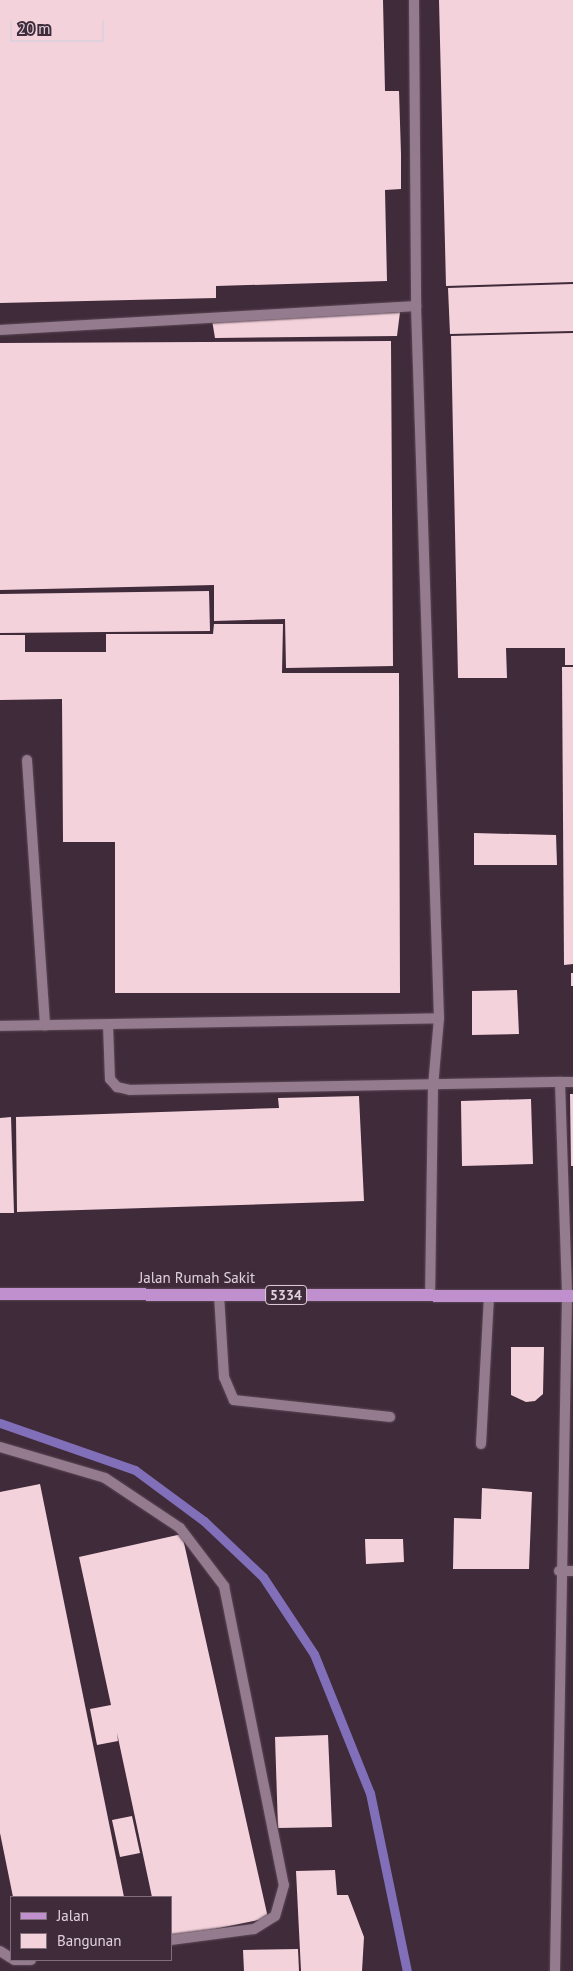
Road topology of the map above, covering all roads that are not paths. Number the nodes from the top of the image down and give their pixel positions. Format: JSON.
{"nodes":[{"id":1,"x":414,"y":0,"type":"edge"},
{"id":2,"x":416,"y":306,"type":"junction"},
{"id":3,"x":0,"y":330,"type":"edge"},
{"id":4,"x":27,"y":760,"type":"dead end"},
{"id":5,"x":439,"y":1018,"type":"junction"},
{"id":6,"x":45,"y":1025,"type":"junction"},
{"id":7,"x":108,"y":1025,"type":"junction"},
{"id":8,"x":0,"y":1026,"type":"edge"},
{"id":9,"x":560,"y":1082,"type":"junction"},
{"id":10,"x":573,"y":1082,"type":"edge"},
{"id":11,"x":433,"y":1087,"type":"junction"},
{"id":12,"x":0,"y":1294,"type":"edge"},
{"id":13,"x":219,"y":1295,"type":"junction"},
{"id":14,"x":430,"y":1296,"type":"junction"},
{"id":15,"x":490,"y":1296,"type":"junction"},
{"id":16,"x":570,"y":1296,"type":"edge"},
{"id":17,"x":390,"y":1416,"type":"dead end"},
{"id":18,"x":481,"y":1444,"type":"dead end"},
{"id":19,"x":0,"y":1447,"type":"edge"},
{"id":20,"x":559,"y":1571,"type":"junction"},
{"id":21,"x":573,"y":1571,"type":"edge"},
{"id":22,"x":172,"y":1940,"type":"edge"},
{"id":23,"x":555,"y":1971,"type":"edge"}],
"edges":[{"from":1,"to":2,"type":"lane"},
{"from":2,"to":3,"type":"lane"},
{"from":2,"to":5,"type":"lane"},
{"from":4,"to":6,"type":"lane"},
{"from":5,"to":7,"type":"lane"},
{"from":5,"to":11,"type":"lane"},
{"from":6,"to":7,"type":"lane"},
{"from":6,"to":8,"type":"lane"},
{"from":7,"to":11,"type":"lane"},
{"from":9,"to":10,"type":"lane"},
{"from":9,"to":11,"type":"lane"},
{"from":9,"to":16,"type":"lane"},
{"from":11,"to":14,"type":"lane"},
{"from":12,"to":13,"type":"main road","name":"Jalan Rumah Sakit","number":"5334"},
{"from":13,"to":14,"type":"main road","name":"Jalan Rumah Sakit","number":"5334"},
{"from":13,"to":17,"type":"lane"},
{"from":14,"to":15,"type":"main road","name":"Jalan Rumah Sakit","number":"5334"},
{"from":15,"to":16,"type":"main road","name":"Jalan Rumah Sakit","number":"5334"},
{"from":15,"to":18,"type":"lane"},
{"from":16,"to":20,"type":"lane"},
{"from":19,"to":22,"type":"lane"},
{"from":20,"to":21,"type":"lane"},
{"from":20,"to":23,"type":"lane"}]}
